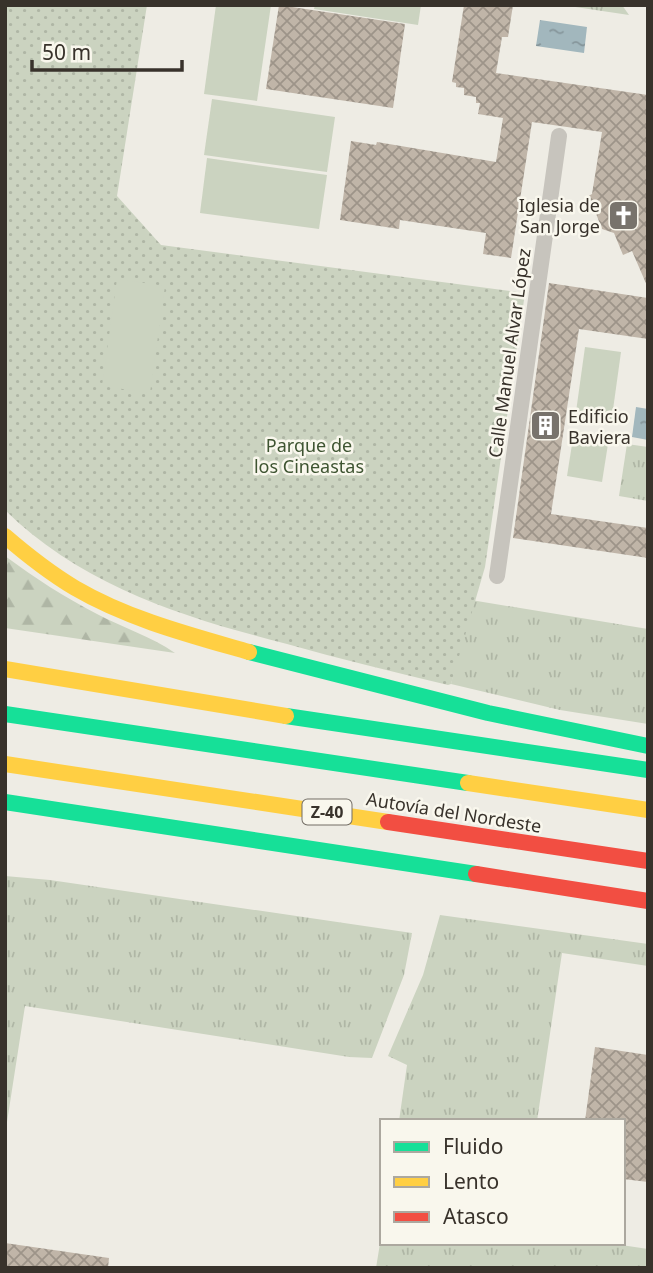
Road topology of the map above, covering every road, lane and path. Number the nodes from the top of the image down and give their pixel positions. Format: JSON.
{"nodes":[{"id":1,"x":559,"y":136,"type":"dead end"},
{"id":2,"x":5,"y":536,"type":"edge"},
{"id":3,"x":497,"y":576,"type":"dead end"},
{"id":4,"x":5,"y":669,"type":"edge"},
{"id":5,"x":32,"y":673,"type":"junction"},
{"id":6,"x":5,"y":714,"type":"edge"},
{"id":7,"x":648,"y":746,"type":"edge"},
{"id":8,"x":648,"y":760,"type":"edge"},
{"id":9,"x":5,"y":764,"type":"edge"},
{"id":10,"x":648,"y":770,"type":"edge"},
{"id":11,"x":9,"y":803,"type":"edge"},
{"id":12,"x":648,"y":810,"type":"edge"},
{"id":13,"x":648,"y":861,"type":"edge"},
{"id":14,"x":648,"y":901,"type":"edge"}],
"edges":[{"from":1,"to":3,"type":"street","name":"Calle Manuel Alvar López"},
{"from":2,"to":7,"type":"highway"},
{"from":4,"to":5,"type":"highway"},
{"from":5,"to":8,"type":"highway"},
{"from":5,"to":10,"type":"highway"},
{"from":6,"to":12,"type":"highway","name":"Autovía del Nordeste"},
{"from":9,"to":13,"type":"highway","name":"Autovía del Nordeste","number":"Z-40"},
{"from":11,"to":14,"type":"highway"}]}
